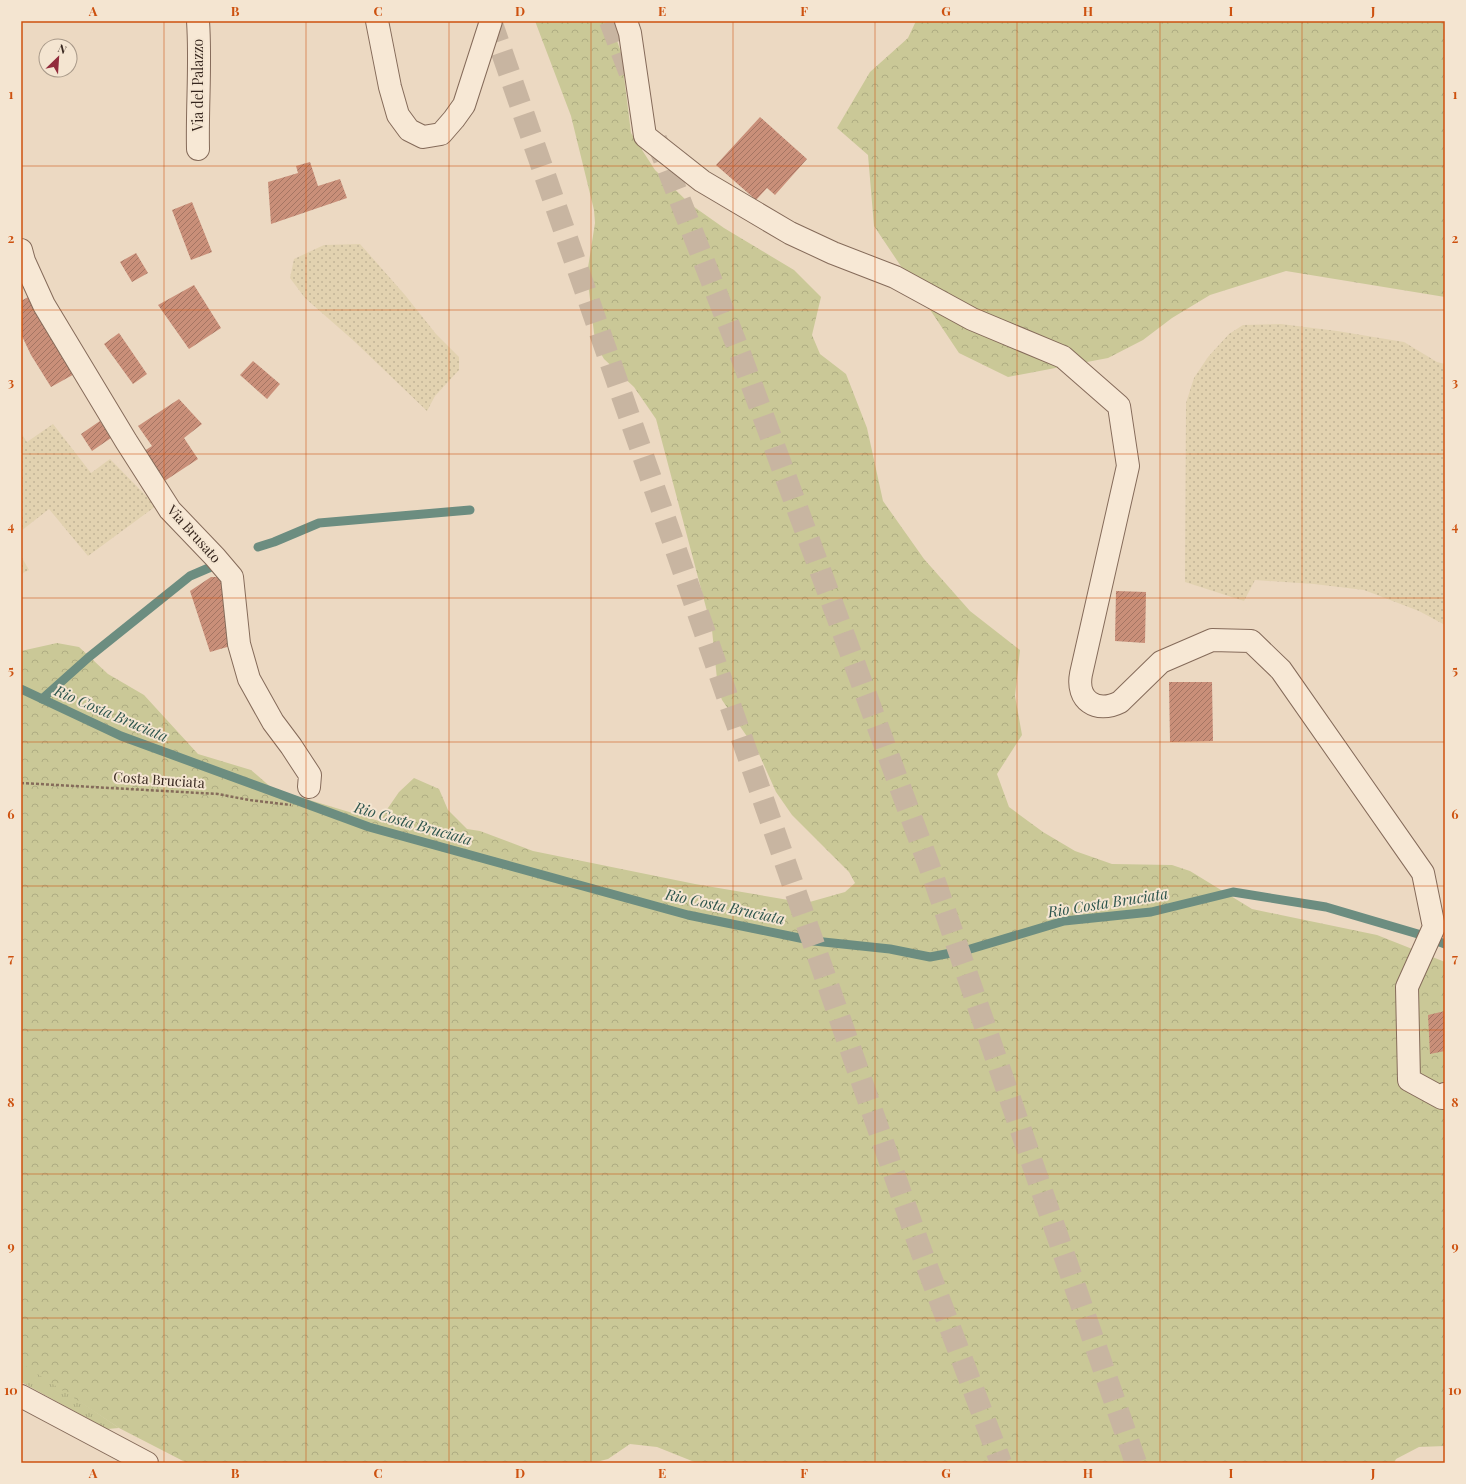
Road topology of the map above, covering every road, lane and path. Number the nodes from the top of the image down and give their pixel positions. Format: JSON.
{"nodes":[{"id":1,"x":198,"y":21,"type":"edge"},
{"id":2,"x":377,"y":21,"type":"edge"},
{"id":3,"x":491,"y":21,"type":"edge"},
{"id":4,"x":626,"y":21,"type":"edge"},
{"id":5,"x":198,"y":149,"type":"dead end"},
{"id":6,"x":21,"y":250,"type":"edge"},
{"id":7,"x":21,"y":783,"type":"edge"},
{"id":8,"x":309,"y":786,"type":"dead end"},
{"id":9,"x":295,"y":806,"type":"dead end"},
{"id":10,"x":1445,"y":1094,"type":"edge"},
{"id":11,"x":21,"y":1396,"type":"edge"},
{"id":12,"x":147,"y":1463,"type":"edge"}],
"edges":[{"from":1,"to":5,"type":"street","name":"Via del Palazzo"},
{"from":2,"to":3,"type":"street"},
{"from":4,"to":10,"type":"street"},
{"from":6,"to":8,"type":"street","name":"Via Brusato"},
{"from":7,"to":9,"type":"path","name":"Costa Bruciata"},
{"from":11,"to":12,"type":"street"}]}
